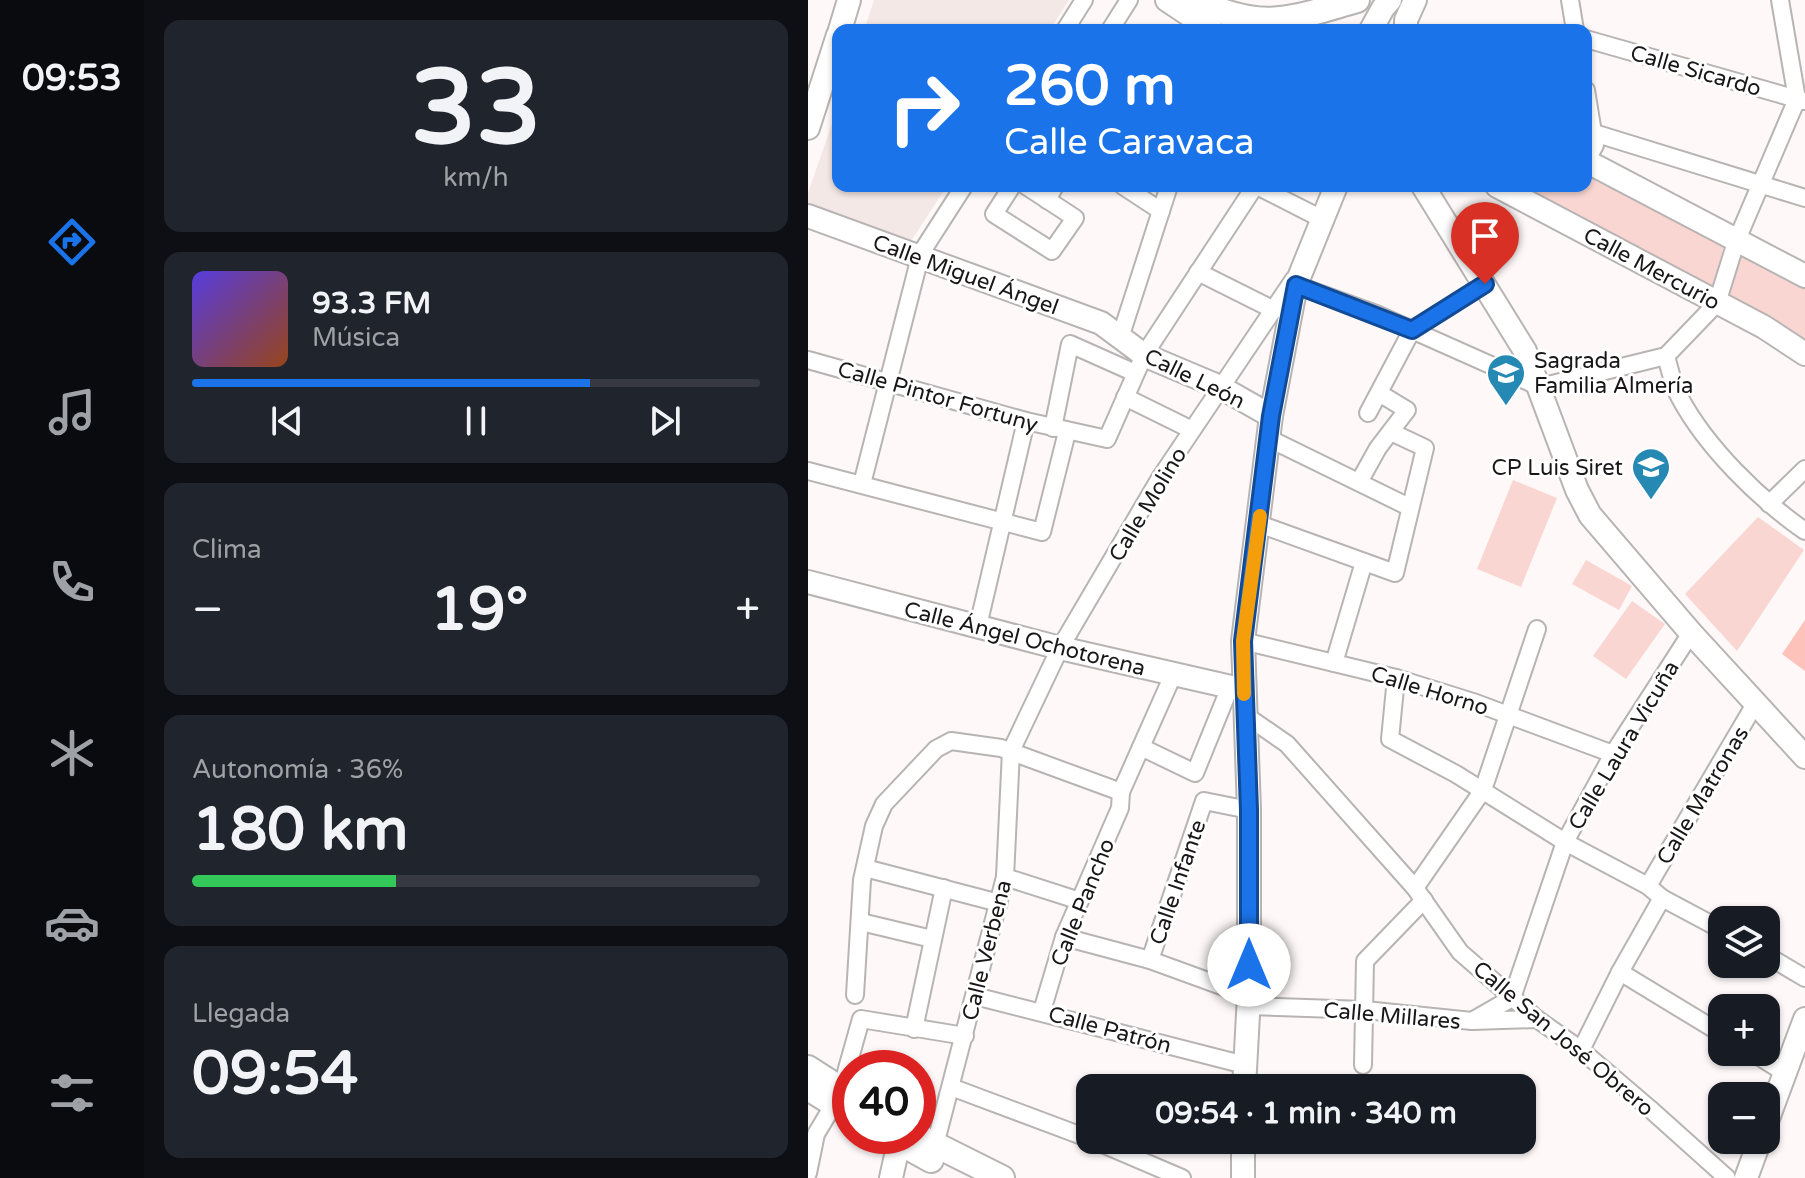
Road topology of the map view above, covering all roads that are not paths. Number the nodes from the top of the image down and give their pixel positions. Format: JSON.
{"nodes":[{"id":1,"x":849,"y":0,"type":"edge"},
{"id":2,"x":1084,"y":0,"type":"edge"},
{"id":3,"x":1129,"y":0,"type":"edge"},
{"id":4,"x":1167,"y":0,"type":"edge"},
{"id":5,"x":1357,"y":0,"type":"edge"},
{"id":6,"x":1390,"y":0,"type":"edge"},
{"id":7,"x":1570,"y":0,"type":"edge"},
{"id":8,"x":1780,"y":0,"type":"edge"},
{"id":9,"x":1191,"y":16,"type":"edge"},
{"id":10,"x":842,"y":24,"type":"edge"},
{"id":11,"x":1069,"y":24,"type":"edge"},
{"id":12,"x":1114,"y":24,"type":"edge"},
{"id":13,"x":1374,"y":24,"type":"edge"},
{"id":14,"x":1574,"y":24,"type":"edge"},
{"id":15,"x":1592,"y":41,"type":"edge"},
{"id":16,"x":832,"y":54,"type":"edge"},
{"id":17,"x":1801,"y":100,"type":"edge"},
{"id":18,"x":1592,"y":122,"type":"edge"},
{"id":19,"x":808,"y":128,"type":"edge"},
{"id":20,"x":1594,"y":133,"type":"junction"},
{"id":21,"x":1592,"y":150,"type":"edge"},
{"id":22,"x":1592,"y":164,"type":"edge"},
{"id":23,"x":1760,"y":183,"type":"junction"},
{"id":24,"x":960,"y":192,"type":"edge"},
{"id":25,"x":1008,"y":192,"type":"edge"},
{"id":26,"x":1132,"y":192,"type":"edge"},
{"id":27,"x":1167,"y":192,"type":"edge"},
{"id":28,"x":1252,"y":192,"type":"edge"},
{"id":29,"x":1268,"y":192,"type":"edge"},
{"id":30,"x":1333,"y":192,"type":"edge"},
{"id":31,"x":1427,"y":192,"type":"edge"},
{"id":32,"x":1508,"y":192,"type":"edge"},
{"id":33,"x":1051,"y":193,"type":"edge"},
{"id":34,"x":1805,"y":198,"type":"edge"},
{"id":35,"x":1161,"y":211,"type":"junction"},
{"id":36,"x":808,"y":216,"type":"edge"},
{"id":37,"x":1322,"y":219,"type":"junction"},
{"id":38,"x":1736,"y":242,"type":"junction"},
{"id":39,"x":920,"y":257,"type":"junction"},
{"id":40,"x":1198,"y":272,"type":"junction"},
{"id":41,"x":1299,"y":276,"type":"junction"},
{"id":42,"x":1805,"y":276,"type":"edge"},
{"id":43,"x":1485,"y":284,"type":"junction"},
{"id":44,"x":1717,"y":303,"type":"junction"},
{"id":45,"x":1274,"y":310,"type":"junction"},
{"id":46,"x":1412,"y":330,"type":"junction"},
{"id":47,"x":1120,"y":338,"type":"junction"},
{"id":48,"x":1805,"y":354,"type":"edge"},
{"id":49,"x":1666,"y":356,"type":"junction"},
{"id":50,"x":808,"y":360,"type":"edge"},
{"id":51,"x":1139,"y":364,"type":"junction"},
{"id":52,"x":888,"y":381,"type":"junction"},
{"id":53,"x":1220,"y":387,"type":"junction"},
{"id":54,"x":1540,"y":387,"type":"junction"},
{"id":55,"x":1379,"y":393,"type":"junction"},
{"id":56,"x":1125,"y":397,"type":"junction"},
{"id":57,"x":1368,"y":413,"type":"dead end"},
{"id":58,"x":1271,"y":416,"type":"junction"},
{"id":59,"x":1026,"y":421,"type":"junction"},
{"id":60,"x":1060,"y":430,"type":"junction"},
{"id":61,"x":1192,"y":430,"type":"junction"},
{"id":62,"x":1391,"y":432,"type":"junction"},
{"id":63,"x":1270,"y":439,"type":"junction"},
{"id":64,"x":1805,"y":469,"type":"edge"},
{"id":65,"x":808,"y":471,"type":"edge"},
{"id":66,"x":1359,"y":482,"type":"junction"},
{"id":67,"x":862,"y":484,"type":"junction"},
{"id":68,"x":1769,"y":504,"type":"junction"},
{"id":69,"x":1409,"y":507,"type":"junction"},
{"id":70,"x":1002,"y":522,"type":"junction"},
{"id":71,"x":1259,"y":524,"type":"junction"},
{"id":72,"x":1805,"y":531,"type":"edge"},
{"id":73,"x":1364,"y":562,"type":"junction"},
{"id":74,"x":808,"y":582,"type":"edge"},
{"id":75,"x":978,"y":626,"type":"junction"},
{"id":76,"x":1537,"y":629,"type":"dead end"},
{"id":77,"x":1691,"y":633,"type":"junction"},
{"id":78,"x":1243,"y":641,"type":"junction"},
{"id":79,"x":1060,"y":648,"type":"junction"},
{"id":80,"x":1334,"y":663,"type":"junction"},
{"id":81,"x":1173,"y":675,"type":"junction"},
{"id":82,"x":1396,"y":678,"type":"junction"},
{"id":83,"x":1237,"y":688,"type":"junction"},
{"id":84,"x":1755,"y":704,"type":"junction"},
{"id":85,"x":1245,"y":715,"type":"junction"},
{"id":86,"x":1508,"y":715,"type":"junction"},
{"id":87,"x":1141,"y":747,"type":"junction"},
{"id":88,"x":1011,"y":751,"type":"junction"},
{"id":89,"x":1613,"y":754,"type":"junction"},
{"id":90,"x":1805,"y":757,"type":"edge"},
{"id":91,"x":1483,"y":790,"type":"junction"},
{"id":92,"x":1121,"y":792,"type":"junction"},
{"id":93,"x":1249,"y":810,"type":"junction"},
{"id":94,"x":1565,"y":842,"type":"junction"},
{"id":95,"x":865,"y":868,"type":"junction"},
{"id":96,"x":1005,"y":877,"type":"junction"},
{"id":97,"x":1648,"y":886,"type":"junction"},
{"id":98,"x":944,"y":888,"type":"junction"},
{"id":99,"x":1419,"y":894,"type":"junction"},
{"id":100,"x":1662,"y":898,"type":"junction"},
{"id":101,"x":1080,"y":901,"type":"junction"},
{"id":102,"x":999,"y":903,"type":"junction"},
{"id":103,"x":861,"y":922,"type":"junction"},
{"id":104,"x":1708,"y":923,"type":"edge"},
{"id":105,"x":1064,"y":937,"type":"junction"},
{"id":106,"x":932,"y":939,"type":"junction"},
{"id":107,"x":1150,"y":960,"type":"junction"},
{"id":108,"x":1780,"y":963,"type":"edge"},
{"id":109,"x":1620,"y":972,"type":"junction"},
{"id":110,"x":1805,"y":978,"type":"edge"},
{"id":111,"x":855,"y":995,"type":"dead end"},
{"id":112,"x":975,"y":996,"type":"junction"},
{"id":113,"x":1512,"y":998,"type":"junction"},
{"id":114,"x":1248,"y":1001,"type":"junction"},
{"id":115,"x":1365,"y":1010,"type":"junction"},
{"id":116,"x":1042,"y":1011,"type":"junction"},
{"id":117,"x":1537,"y":1019,"type":"junction"},
{"id":118,"x":1805,"y":1019,"type":"edge"},
{"id":119,"x":1472,"y":1021,"type":"junction"},
{"id":120,"x":1708,"y":1025,"type":"edge"},
{"id":121,"x":914,"y":1029,"type":"junction"},
{"id":122,"x":965,"y":1036,"type":"junction"},
{"id":123,"x":855,"y":1050,"type":"edge"},
{"id":124,"x":1581,"y":1050,"type":"junction"},
{"id":125,"x":1245,"y":1065,"type":"junction"},
{"id":126,"x":1363,"y":1065,"type":"dead end"},
{"id":127,"x":1774,"y":1066,"type":"edge"},
{"id":128,"x":808,"y":1068,"type":"edge"},
{"id":129,"x":1785,"y":1073,"type":"junction"},
{"id":130,"x":1245,"y":1074,"type":"edge"},
{"id":131,"x":1780,"y":1086,"type":"edge"},
{"id":132,"x":951,"y":1087,"type":"junction"},
{"id":133,"x":808,"y":1088,"type":"edge"},
{"id":134,"x":832,"y":1090,"type":"edge"},
{"id":135,"x":832,"y":1097,"type":"edge"},
{"id":136,"x":832,"y":1115,"type":"edge"},
{"id":137,"x":936,"y":1116,"type":"edge"},
{"id":138,"x":1076,"y":1134,"type":"edge"},
{"id":139,"x":914,"y":1154,"type":"edge"},
{"id":140,"x":925,"y":1154,"type":"edge"},
{"id":141,"x":930,"y":1154,"type":"edge"},
{"id":142,"x":1125,"y":1154,"type":"edge"},
{"id":143,"x":1243,"y":1154,"type":"edge"},
{"id":144,"x":1755,"y":1154,"type":"edge"},
{"id":145,"x":808,"y":1173,"type":"edge"},
{"id":146,"x":891,"y":1178,"type":"edge"},
{"id":147,"x":964,"y":1178,"type":"edge"},
{"id":148,"x":1002,"y":1178,"type":"edge"},
{"id":149,"x":1182,"y":1178,"type":"edge"},
{"id":150,"x":1243,"y":1178,"type":"edge"},
{"id":151,"x":1727,"y":1178,"type":"edge"},
{"id":152,"x":1746,"y":1178,"type":"edge"}],
"edges":[{"from":1,"to":10,"type":"street"},
{"from":2,"to":11,"type":"street"},
{"from":3,"to":12,"type":"street"},
{"from":4,"to":9,"type":"street"},
{"from":5,"to":9,"type":"main road"},
{"from":6,"to":13,"type":"street"},
{"from":7,"to":14,"type":"street"},
{"from":8,"to":17,"type":"street"},
{"from":15,"to":17,"type":"street","name":"Calle Sicardo"},
{"from":16,"to":19,"type":"street"},
{"from":17,"to":23,"type":"street"},
{"from":18,"to":20,"type":"street"},
{"from":20,"to":21,"type":"street"},
{"from":20,"to":23,"type":"street"},
{"from":22,"to":38,"type":"street"},
{"from":23,"to":34,"type":"street"},
{"from":23,"to":38,"type":"street"},
{"from":24,"to":39,"type":"street"},
{"from":25,"to":33,"type":"street"},
{"from":26,"to":35,"type":"street"},
{"from":27,"to":35,"type":"street"},
{"from":28,"to":40,"type":"street"},
{"from":29,"to":37,"type":"street"},
{"from":30,"to":37,"type":"street"},
{"from":31,"to":43,"type":"street"},
{"from":32,"to":44,"type":"street","name":"Calle Mercurio"},
{"from":35,"to":47,"type":"street"},
{"from":36,"to":39,"type":"street","name":"Calle Miguel Ángel"},
{"from":37,"to":41,"type":"street"},
{"from":38,"to":42,"type":"street"},
{"from":38,"to":44,"type":"street"},
{"from":39,"to":47,"type":"street","name":"Calle Miguel Ángel"},
{"from":39,"to":52,"type":"street"},
{"from":40,"to":45,"type":"street"},
{"from":40,"to":51,"type":"street"},
{"from":41,"to":45,"type":"street","name":"Calle Molino"},
{"from":41,"to":46,"type":"street"},
{"from":41,"to":58,"type":"street"},
{"from":43,"to":46,"type":"street"},
{"from":43,"to":54,"type":"street"},
{"from":44,"to":48,"type":"street","name":"Calle Mercurio"},
{"from":44,"to":49,"type":"street"},
{"from":45,"to":53,"type":"street","name":"Calle Molino"},
{"from":46,"to":54,"type":"street"},
{"from":46,"to":55,"type":"street"},
{"from":47,"to":51,"type":"street","name":"Calle León"},
{"from":49,"to":54,"type":"street"},
{"from":49,"to":68,"type":"street"},
{"from":50,"to":52,"type":"street","name":"Calle Pintor Fortuny"},
{"from":51,"to":53,"type":"street","name":"Calle León"},
{"from":51,"to":56,"type":"street"},
{"from":51,"to":60,"type":"street"},
{"from":52,"to":59,"type":"street","name":"Calle Pintor Fortuny"},
{"from":52,"to":67,"type":"street"},
{"from":53,"to":58,"type":"street","name":"Calle León"},
{"from":53,"to":61,"type":"street","name":"Calle Molino"},
{"from":54,"to":77,"type":"street"},
{"from":55,"to":57,"type":"street"},
{"from":55,"to":62,"type":"street"},
{"from":56,"to":60,"type":"street","name":"Calle Pintor Fortuny"},
{"from":56,"to":61,"type":"street"},
{"from":58,"to":63,"type":"street"},
{"from":59,"to":60,"type":"street","name":"Calle Pintor Fortuny"},
{"from":59,"to":70,"type":"street"},
{"from":60,"to":70,"type":"street"},
{"from":61,"to":79,"type":"street","name":"Calle Molino"},
{"from":62,"to":66,"type":"street"},
{"from":62,"to":69,"type":"street"},
{"from":63,"to":66,"type":"street"},
{"from":63,"to":71,"type":"street"},
{"from":64,"to":68,"type":"street"},
{"from":65,"to":67,"type":"street"},
{"from":66,"to":69,"type":"street"},
{"from":67,"to":70,"type":"street"},
{"from":68,"to":72,"type":"street"},
{"from":69,"to":73,"type":"street"},
{"from":70,"to":75,"type":"street"},
{"from":71,"to":73,"type":"street"},
{"from":71,"to":78,"type":"street"},
{"from":73,"to":80,"type":"street"},
{"from":74,"to":75,"type":"street","name":"Calle Ángel Ochotorena"},
{"from":75,"to":79,"type":"street","name":"Calle Ángel Ochotorena"},
{"from":76,"to":86,"type":"street"},
{"from":77,"to":84,"type":"street"},
{"from":77,"to":89,"type":"street","name":"Calle Laura Vicuña"},
{"from":78,"to":80,"type":"street","name":"Calle Horno"},
{"from":78,"to":83,"type":"street"},
{"from":79,"to":81,"type":"street","name":"Calle Ángel Ochotorena"},
{"from":79,"to":88,"type":"street","name":"Calle Molino"},
{"from":80,"to":82,"type":"street","name":"Calle Horno"},
{"from":81,"to":83,"type":"street","name":"Calle Ángel Ochotorena"},
{"from":81,"to":87,"type":"street","name":"Calle Pancho"},
{"from":82,"to":86,"type":"street","name":"Calle Horno"},
{"from":82,"to":91,"type":"street"},
{"from":83,"to":85,"type":"street"},
{"from":83,"to":87,"type":"street"},
{"from":84,"to":90,"type":"street"},
{"from":84,"to":97,"type":"street","name":"Calle Matronas"},
{"from":85,"to":93,"type":"street"},
{"from":85,"to":99,"type":"street","name":"Calle San José Obrero"},
{"from":86,"to":89,"type":"street","name":"Calle Horno"},
{"from":86,"to":91,"type":"street"},
{"from":87,"to":92,"type":"street","name":"Calle Pancho"},
{"from":88,"to":92,"type":"street"},
{"from":88,"to":95,"type":"street"},
{"from":88,"to":96,"type":"street","name":"Calle Verbena"},
{"from":89,"to":94,"type":"street","name":"Calle Laura Vicuña"},
{"from":91,"to":94,"type":"street"},
{"from":91,"to":99,"type":"street"},
{"from":92,"to":101,"type":"street","name":"Calle Pancho"},
{"from":93,"to":107,"type":"street","name":"Calle Infante"},
{"from":93,"to":114,"type":"street"},
{"from":94,"to":97,"type":"street"},
{"from":94,"to":113,"type":"street","name":"Calle Laura Vicuña"},
{"from":95,"to":98,"type":"street"},
{"from":95,"to":103,"type":"street"},
{"from":96,"to":101,"type":"street"},
{"from":96,"to":102,"type":"street","name":"Calle Verbena"},
{"from":97,"to":100,"type":"street"},
{"from":98,"to":102,"type":"street"},
{"from":98,"to":106,"type":"street"},
{"from":99,"to":113,"type":"street","name":"Calle San José Obrero"},
{"from":99,"to":115,"type":"street"},
{"from":100,"to":104,"type":"street"},
{"from":100,"to":109,"type":"street"},
{"from":101,"to":105,"type":"street","name":"Calle Pancho"},
{"from":102,"to":112,"type":"street","name":"Calle Verbena"},
{"from":103,"to":106,"type":"street"},
{"from":103,"to":111,"type":"street"},
{"from":105,"to":107,"type":"street","name":"Calle Millares"},
{"from":105,"to":116,"type":"street","name":"Calle Pancho"},
{"from":106,"to":121,"type":"street"},
{"from":107,"to":114,"type":"street","name":"Calle Millares"},
{"from":108,"to":110,"type":"street"},
{"from":109,"to":120,"type":"street"},
{"from":109,"to":124,"type":"street"},
{"from":112,"to":116,"type":"street","name":"Calle Patrón"},
{"from":112,"to":122,"type":"street","name":"Calle Verbena"},
{"from":113,"to":117,"type":"street","name":"Calle San José Obrero"},
{"from":113,"to":119,"type":"street"},
{"from":114,"to":115,"type":"street","name":"Calle Millares"},
{"from":114,"to":125,"type":"street"},
{"from":115,"to":119,"type":"street","name":"Calle Millares"},
{"from":115,"to":126,"type":"street"},
{"from":116,"to":125,"type":"street","name":"Calle Patrón"},
{"from":117,"to":119,"type":"street","name":"Calle Millares"},
{"from":117,"to":124,"type":"street","name":"Calle San José Obrero"},
{"from":118,"to":129,"type":"street"},
{"from":121,"to":122,"type":"street"},
{"from":121,"to":123,"type":"street"},
{"from":122,"to":132,"type":"street","name":"Calle Verbena"},
{"from":124,"to":151,"type":"street","name":"Calle San José Obrero"},
{"from":125,"to":130,"type":"street"},
{"from":127,"to":129,"type":"street"},
{"from":128,"to":134,"type":"main road"},
{"from":129,"to":131,"type":"street"},
{"from":132,"to":137,"type":"street","name":"Calle Verbena"},
{"from":132,"to":138,"type":"street"},
{"from":133,"to":135,"type":"main road"},
{"from":136,"to":145,"type":"street"},
{"from":139,"to":146,"type":"street"},
{"from":140,"to":147,"type":"main road"},
{"from":141,"to":148,"type":"main road"},
{"from":142,"to":149,"type":"street"},
{"from":143,"to":150,"type":"street"},
{"from":144,"to":152,"type":"street"}]}
